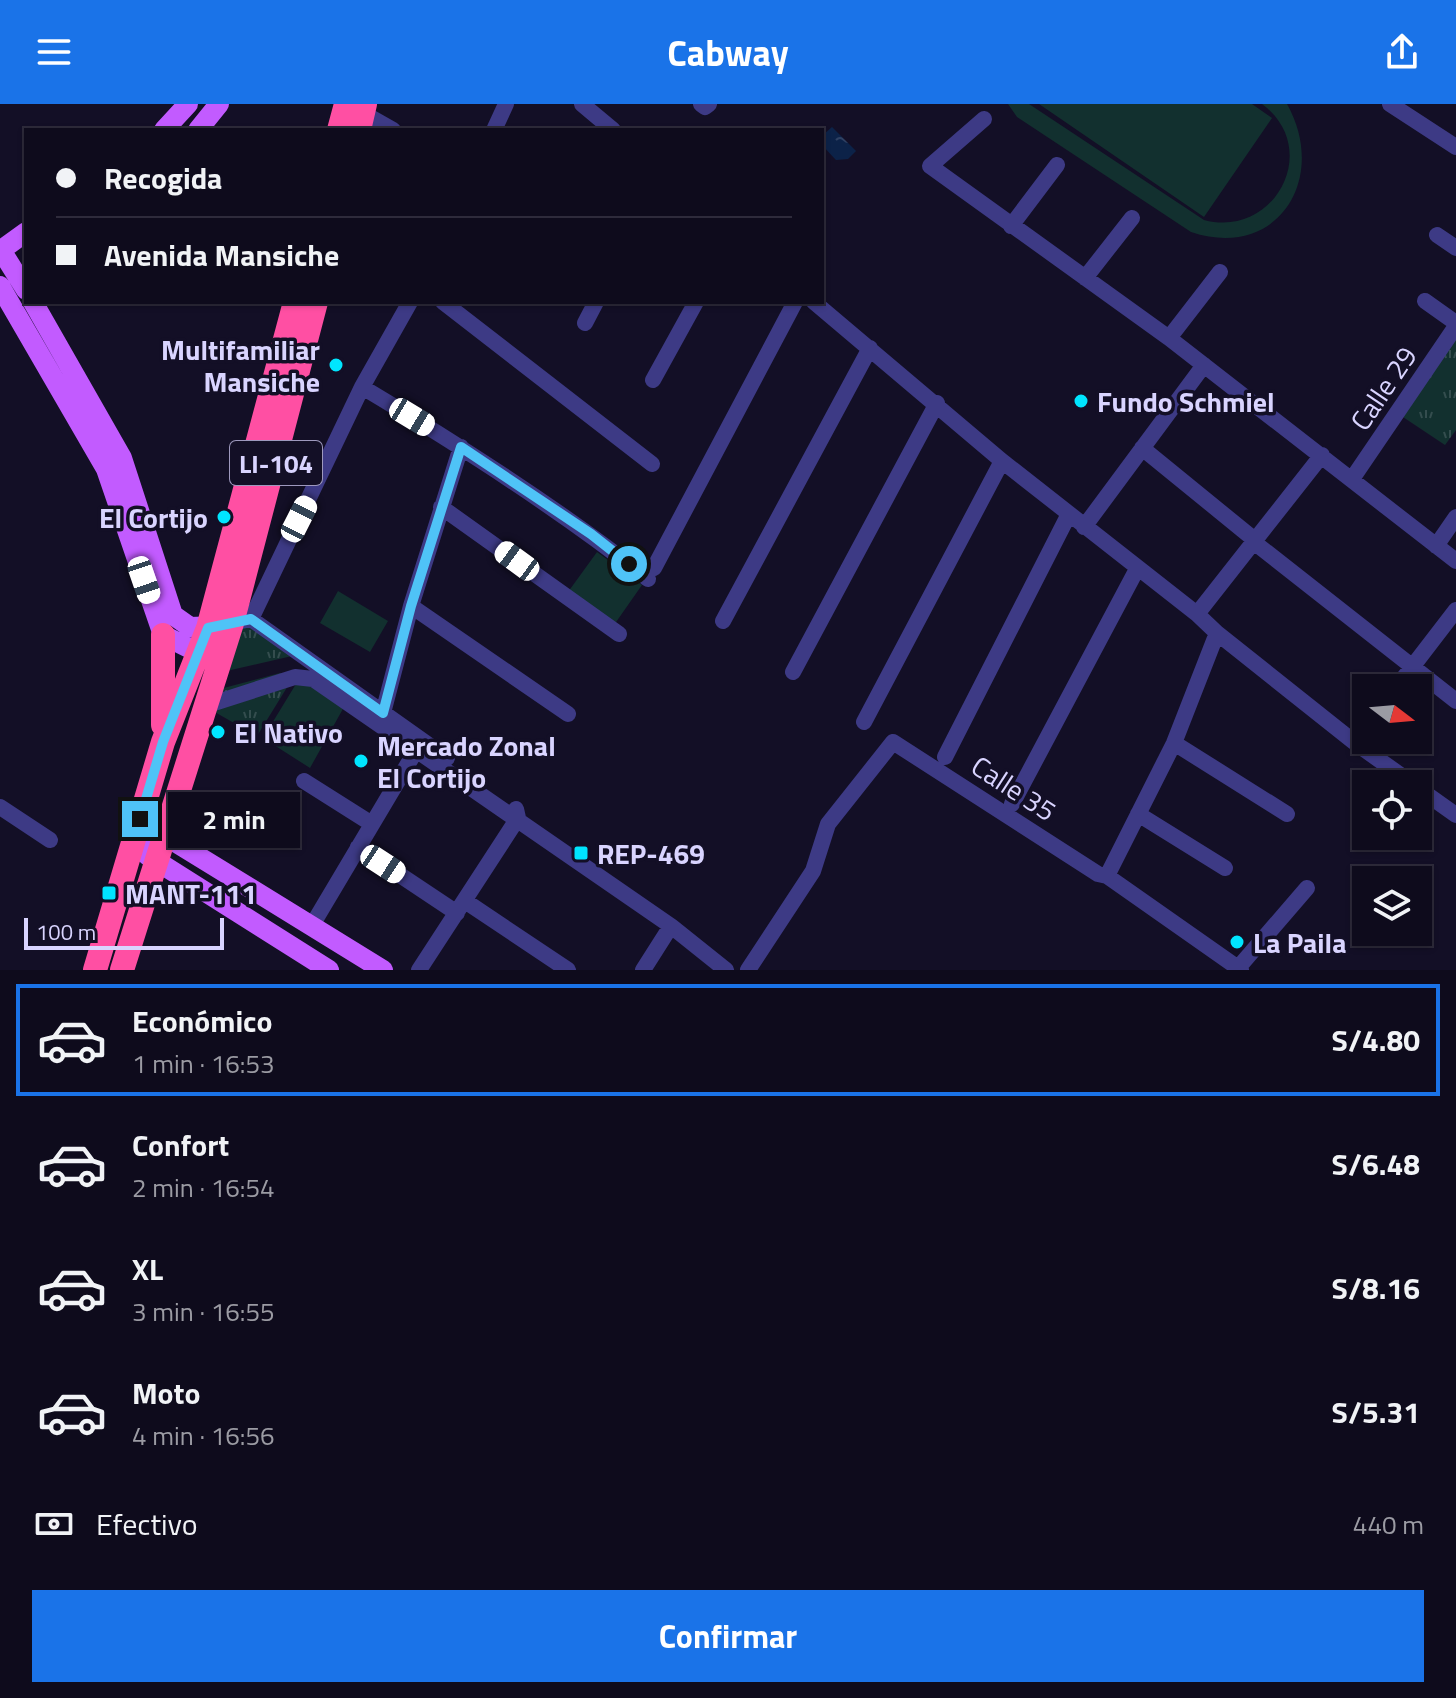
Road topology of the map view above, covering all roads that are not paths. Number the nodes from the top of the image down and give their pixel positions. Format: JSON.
{"nodes":[{"id":1,"x":188,"y":104,"type":"edge"},
{"id":2,"x":219,"y":104,"type":"edge"},
{"id":3,"x":506,"y":104,"type":"edge"},
{"id":4,"x":701,"y":104,"type":"edge"},
{"id":5,"x":709,"y":104,"type":"edge"},
{"id":6,"x":1390,"y":104,"type":"edge"},
{"id":7,"x":585,"y":105,"type":"edge"},
{"id":8,"x":358,"y":113,"type":"edge"},
{"id":9,"x":984,"y":119,"type":"dead end"},
{"id":10,"x":603,"y":126,"type":"edge"},
{"id":11,"x":166,"y":128,"type":"edge"},
{"id":12,"x":200,"y":128,"type":"edge"},
{"id":13,"x":341,"y":128,"type":"edge"},
{"id":14,"x":389,"y":128,"type":"edge"},
{"id":15,"x":495,"y":128,"type":"edge"},
{"id":16,"x":1456,"y":147,"type":"edge"},
{"id":17,"x":1057,"y":165,"type":"dead end"},
{"id":18,"x":1132,"y":218,"type":"dead end"},
{"id":19,"x":1011,"y":226,"type":"junction"},
{"id":20,"x":24,"y":233,"type":"edge"},
{"id":21,"x":1437,"y":235,"type":"dead end"},
{"id":22,"x":1456,"y":248,"type":"edge"},
{"id":23,"x":0,"y":251,"type":"edge"},
{"id":24,"x":1220,"y":272,"type":"dead end"},
{"id":25,"x":10,"y":275,"type":"edge"},
{"id":26,"x":1085,"y":278,"type":"junction"},
{"id":27,"x":1425,"y":301,"type":"dead end"},
{"id":28,"x":34,"y":304,"type":"edge"},
{"id":29,"x":295,"y":304,"type":"edge"},
{"id":30,"x":315,"y":304,"type":"edge"},
{"id":31,"x":409,"y":304,"type":"edge"},
{"id":32,"x":446,"y":304,"type":"edge"},
{"id":33,"x":595,"y":304,"type":"edge"},
{"id":34,"x":695,"y":304,"type":"edge"},
{"id":35,"x":794,"y":304,"type":"edge"},
{"id":36,"x":816,"y":304,"type":"edge"},
{"id":37,"x":0,"y":315,"type":"edge"},
{"id":38,"x":585,"y":323,"type":"dead end"},
{"id":39,"x":1456,"y":324,"type":"edge"},
{"id":40,"x":28,"y":334,"type":"junction"},
{"id":41,"x":1169,"y":338,"type":"junction"},
{"id":42,"x":870,"y":348,"type":"junction"},
{"id":43,"x":1204,"y":365,"type":"junction"},
{"id":44,"x":653,"y":380,"type":"dead end"},
{"id":45,"x":362,"y":387,"type":"junction"},
{"id":46,"x":937,"y":403,"type":"junction"},
{"id":47,"x":270,"y":442,"type":"junction"},
{"id":48,"x":461,"y":447,"type":"junction"},
{"id":49,"x":1142,"y":448,"type":"junction"},
{"id":50,"x":1322,"y":455,"type":"junction"},
{"id":51,"x":1002,"y":461,"type":"junction"},
{"id":52,"x":652,"y":464,"type":"dead end"},
{"id":53,"x":1352,"y":479,"type":"junction"},
{"id":54,"x":441,"y":507,"type":"junction"},
{"id":55,"x":1069,"y":514,"type":"junction"},
{"id":56,"x":1456,"y":517,"type":"edge"},
{"id":57,"x":1084,"y":527,"type":"junction"},
{"id":58,"x":1252,"y":540,"type":"junction"},
{"id":59,"x":1436,"y":546,"type":"junction"},
{"id":60,"x":1456,"y":561,"type":"edge"},
{"id":61,"x":1137,"y":569,"type":"junction"},
{"id":62,"x":411,"y":606,"type":"junction"},
{"id":63,"x":1456,"y":610,"type":"edge"},
{"id":64,"x":1197,"y":614,"type":"junction"},
{"id":65,"x":242,"y":621,"type":"junction"},
{"id":66,"x":723,"y":621,"type":"dead end"},
{"id":67,"x":1217,"y":633,"type":"junction"},
{"id":68,"x":619,"y":634,"type":"dead end"},
{"id":69,"x":163,"y":635,"type":"junction"},
{"id":70,"x":210,"y":643,"type":"junction"},
{"id":71,"x":1412,"y":668,"type":"junction"},
{"id":72,"x":793,"y":672,"type":"dead end"},
{"id":73,"x":1407,"y":674,"type":"edge"},
{"id":74,"x":1456,"y":701,"type":"edge"},
{"id":75,"x":205,"y":706,"type":"junction"},
{"id":76,"x":383,"y":713,"type":"junction"},
{"id":77,"x":568,"y":714,"type":"dead end"},
{"id":78,"x":864,"y":722,"type":"dead end"},
{"id":79,"x":1352,"y":740,"type":"edge"},
{"id":80,"x":163,"y":742,"type":"junction"},
{"id":81,"x":1174,"y":743,"type":"junction"},
{"id":82,"x":419,"y":745,"type":"junction"},
{"id":83,"x":1371,"y":754,"type":"edge"},
{"id":84,"x":945,"y":757,"type":"dead end"},
{"id":85,"x":1393,"y":770,"type":"edge"},
{"id":86,"x":304,"y":781,"type":"dead end"},
{"id":87,"x":1432,"y":798,"type":"edge"},
{"id":88,"x":1012,"y":804,"type":"dead end"},
{"id":89,"x":0,"y":807,"type":"edge"},
{"id":90,"x":1138,"y":814,"type":"junction"},
{"id":91,"x":1287,"y":814,"type":"dead end"},
{"id":92,"x":1456,"y":815,"type":"edge"},
{"id":93,"x":518,"y":818,"type":"junction"},
{"id":94,"x":372,"y":824,"type":"junction"},
{"id":95,"x":162,"y":834,"type":"junction"},
{"id":96,"x":50,"y":840,"type":"dead end"},
{"id":97,"x":132,"y":844,"type":"junction"},
{"id":98,"x":358,"y":847,"type":"junction"},
{"id":99,"x":155,"y":860,"type":"junction"},
{"id":100,"x":1225,"y":868,"type":"dead end"},
{"id":101,"x":1107,"y":876,"type":"junction"},
{"id":102,"x":1307,"y":888,"type":"dead end"},
{"id":103,"x":461,"y":907,"type":"junction"},
{"id":104,"x":671,"y":926,"type":"junction"},
{"id":105,"x":311,"y":927,"type":"junction"},
{"id":106,"x":1239,"y":969,"type":"edge"},
{"id":107,"x":95,"y":970,"type":"edge"},
{"id":108,"x":122,"y":970,"type":"edge"},
{"id":109,"x":329,"y":970,"type":"edge"},
{"id":110,"x":383,"y":970,"type":"edge"},
{"id":111,"x":419,"y":970,"type":"edge"},
{"id":112,"x":568,"y":970,"type":"edge"},
{"id":113,"x":643,"y":970,"type":"edge"},
{"id":114,"x":726,"y":970,"type":"edge"},
{"id":115,"x":748,"y":970,"type":"edge"}],
"edges":[{"from":1,"to":11,"type":"main road"},
{"from":2,"to":12,"type":"main road"},
{"from":3,"to":15,"type":"street"},
{"from":4,"to":5,"type":"street"},
{"from":6,"to":16,"type":"street"},
{"from":7,"to":10,"type":"street"},
{"from":8,"to":13,"type":"highway"},
{"from":8,"to":14,"type":"street"},
{"from":9,"to":19,"type":"street"},
{"from":17,"to":19,"type":"street"},
{"from":18,"to":26,"type":"street"},
{"from":19,"to":26,"type":"street"},
{"from":20,"to":23,"type":"main road"},
{"from":21,"to":22,"type":"street"},
{"from":23,"to":25,"type":"main road"},
{"from":24,"to":41,"type":"street"},
{"from":25,"to":40,"type":"main road"},
{"from":26,"to":41,"type":"street"},
{"from":27,"to":39,"type":"street"},
{"from":28,"to":70,"type":"main road"},
{"from":29,"to":47,"type":"highway","number":"LI-104"},
{"from":30,"to":47,"type":"highway","number":"LI-104"},
{"from":31,"to":45,"type":"street"},
{"from":32,"to":52,"type":"street"},
{"from":33,"to":38,"type":"street"},
{"from":34,"to":44,"type":"street"},
{"from":35,"to":48,"type":"street"},
{"from":36,"to":42,"type":"street"},
{"from":37,"to":40,"type":"main road"},
{"from":39,"to":53,"type":"street","name":"Calle 29"},
{"from":40,"to":69,"type":"main road"},
{"from":41,"to":43,"type":"street"},
{"from":42,"to":46,"type":"street"},
{"from":42,"to":66,"type":"street"},
{"from":43,"to":49,"type":"street"},
{"from":43,"to":50,"type":"street"},
{"from":45,"to":48,"type":"street"},
{"from":45,"to":65,"type":"street"},
{"from":46,"to":51,"type":"street"},
{"from":46,"to":72,"type":"street"},
{"from":47,"to":65,"type":"highway","number":"LI-104"},
{"from":47,"to":70,"type":"highway","number":"LI-104"},
{"from":48,"to":54,"type":"street"},
{"from":49,"to":57,"type":"street"},
{"from":49,"to":58,"type":"street"},
{"from":50,"to":53,"type":"street"},
{"from":50,"to":58,"type":"street"},
{"from":51,"to":55,"type":"street"},
{"from":51,"to":78,"type":"street"},
{"from":53,"to":59,"type":"street"},
{"from":54,"to":62,"type":"street"},
{"from":54,"to":68,"type":"street"},
{"from":55,"to":57,"type":"street"},
{"from":55,"to":84,"type":"street"},
{"from":56,"to":59,"type":"street"},
{"from":57,"to":61,"type":"street"},
{"from":58,"to":64,"type":"street"},
{"from":58,"to":71,"type":"street"},
{"from":59,"to":60,"type":"street"},
{"from":61,"to":64,"type":"street"},
{"from":61,"to":88,"type":"street"},
{"from":62,"to":76,"type":"street"},
{"from":62,"to":77,"type":"street"},
{"from":63,"to":71,"type":"street"},
{"from":64,"to":67,"type":"street"},
{"from":65,"to":70,"type":"highway","number":"LI-104"},
{"from":65,"to":76,"type":"street"},
{"from":67,"to":79,"type":"street"},
{"from":67,"to":81,"type":"street"},
{"from":69,"to":70,"type":"main road"},
{"from":69,"to":80,"type":"highway"},
{"from":70,"to":75,"type":"highway","number":"LI-104"},
{"from":70,"to":80,"type":"highway","number":"LI-104"},
{"from":71,"to":73,"type":"street"},
{"from":71,"to":74,"type":"street"},
{"from":75,"to":82,"type":"street"},
{"from":75,"to":95,"type":"highway","number":"LI-104"},
{"from":76,"to":82,"type":"street"},
{"from":80,"to":97,"type":"highway","number":"LI-104"},
{"from":81,"to":90,"type":"street"},
{"from":81,"to":91,"type":"street"},
{"from":82,"to":93,"type":"street"},
{"from":82,"to":94,"type":"street"},
{"from":83,"to":85,"type":"street"},
{"from":86,"to":94,"type":"street"},
{"from":87,"to":92,"type":"street"},
{"from":89,"to":96,"type":"street"},
{"from":90,"to":100,"type":"street"},
{"from":90,"to":101,"type":"street"},
{"from":93,"to":103,"type":"street"},
{"from":93,"to":104,"type":"street"},
{"from":94,"to":98,"type":"street"},
{"from":95,"to":97,"type":"main road"},
{"from":95,"to":99,"type":"highway","number":"LI-104"},
{"from":95,"to":105,"type":"main road"},
{"from":97,"to":99,"type":"main road"},
{"from":97,"to":107,"type":"highway","number":"LI-104"},
{"from":98,"to":103,"type":"street"},
{"from":98,"to":105,"type":"street"},
{"from":99,"to":108,"type":"highway","number":"LI-104"},
{"from":99,"to":109,"type":"main road"},
{"from":101,"to":106,"type":"street","name":"Calle 35"},
{"from":101,"to":115,"type":"street","name":"Calle 35"},
{"from":102,"to":106,"type":"street"},
{"from":103,"to":111,"type":"street"},
{"from":103,"to":112,"type":"street"},
{"from":104,"to":113,"type":"street"},
{"from":104,"to":114,"type":"street"},
{"from":105,"to":110,"type":"main road"}]}
